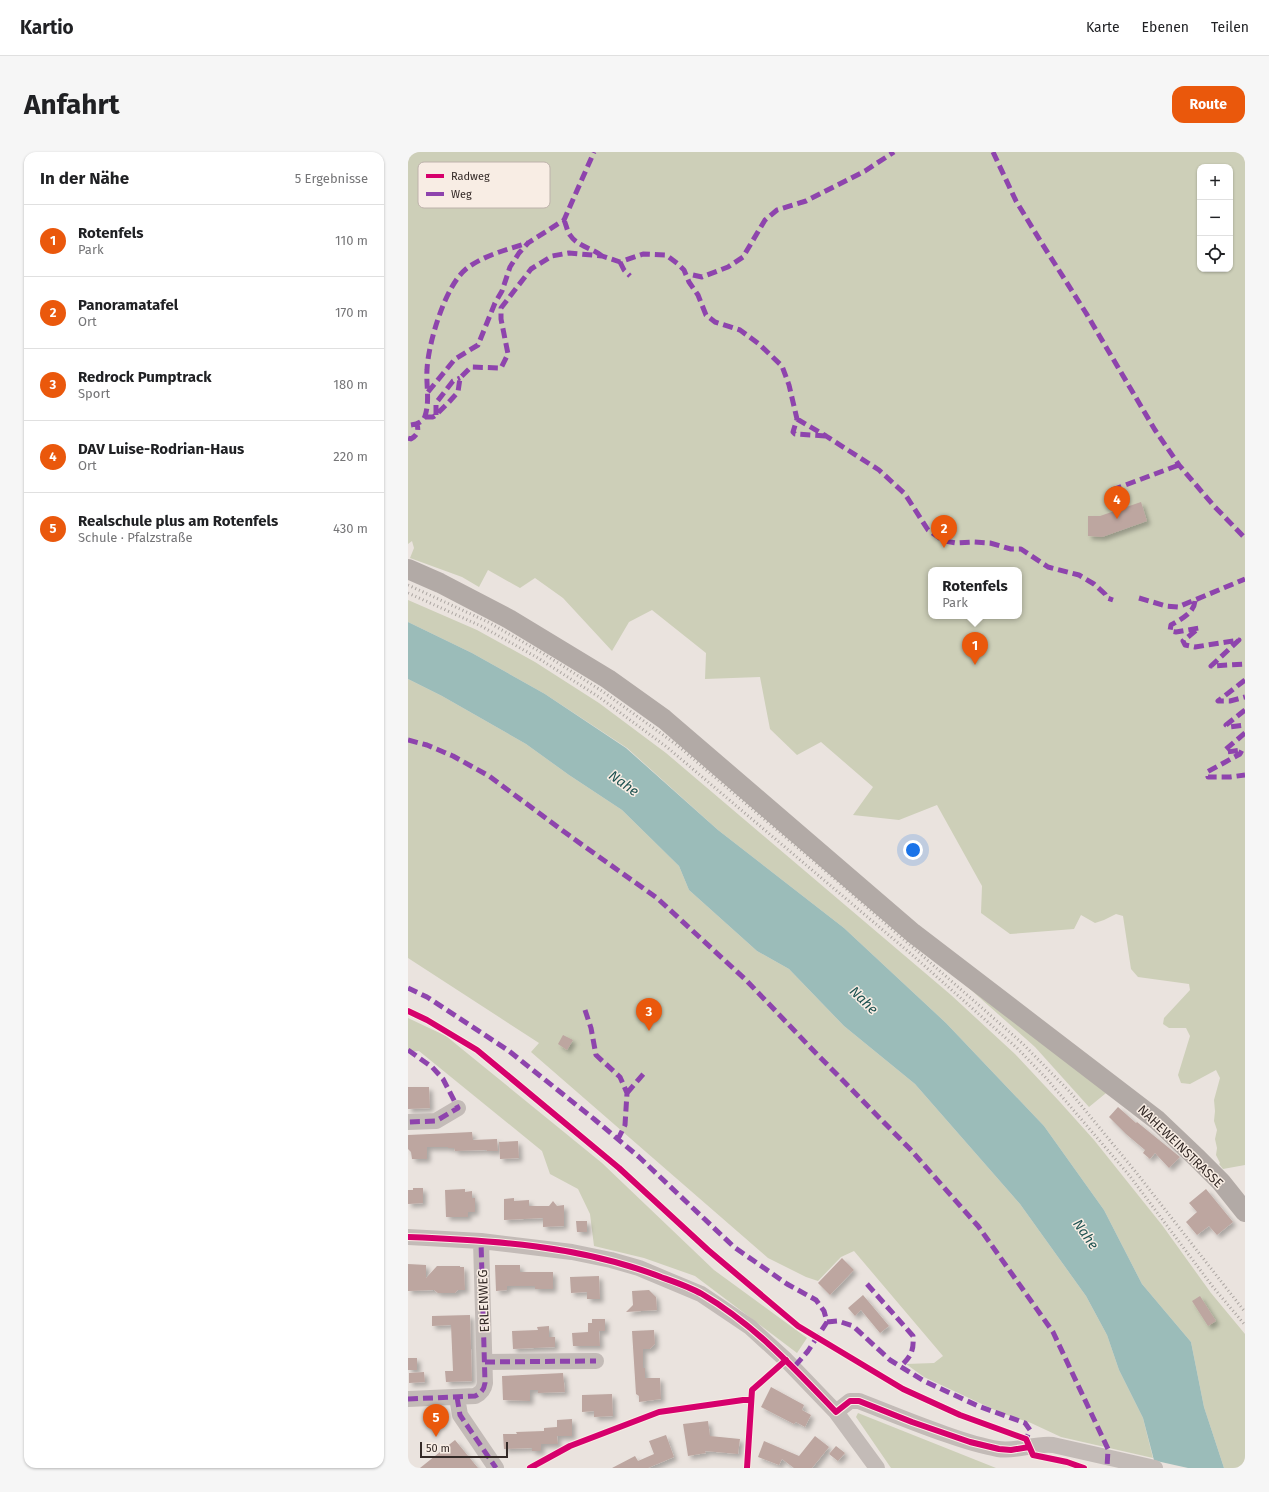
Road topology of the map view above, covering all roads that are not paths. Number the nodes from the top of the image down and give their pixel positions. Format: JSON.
{"nodes":[{"id":1,"x":408,"y":569,"type":"edge"},
{"id":2,"x":458,"y":1108,"type":"dead end"},
{"id":3,"x":408,"y":1122,"type":"edge"},
{"id":4,"x":1245,"y":1212,"type":"edge"},
{"id":5,"x":408,"y":1237,"type":"edge"},
{"id":6,"x":481,"y":1241,"type":"junction"},
{"id":7,"x":596,"y":1360,"type":"dead end"},
{"id":8,"x":485,"y":1362,"type":"junction"},
{"id":9,"x":457,"y":1397,"type":"junction"},
{"id":10,"x":408,"y":1399,"type":"edge"},
{"id":11,"x":836,"y":1412,"type":"junction"},
{"id":12,"x":496,"y":1468,"type":"edge"},
{"id":13,"x":877,"y":1468,"type":"edge"},
{"id":14,"x":1155,"y":1468,"type":"edge"}],
"edges":[{"from":1,"to":4,"type":"main road","name":"NAHEWEINSTRASSE"},
{"from":2,"to":3,"type":"street"},
{"from":5,"to":6,"type":"street"},
{"from":6,"to":8,"type":"street","name":"ERLENWEG"},
{"from":6,"to":11,"type":"street"},
{"from":7,"to":8,"type":"street"},
{"from":8,"to":9,"type":"street","name":"ERLENWEG"},
{"from":9,"to":10,"type":"street"},
{"from":9,"to":12,"type":"street"},
{"from":11,"to":13,"type":"street"},
{"from":11,"to":14,"type":"street"}]}
